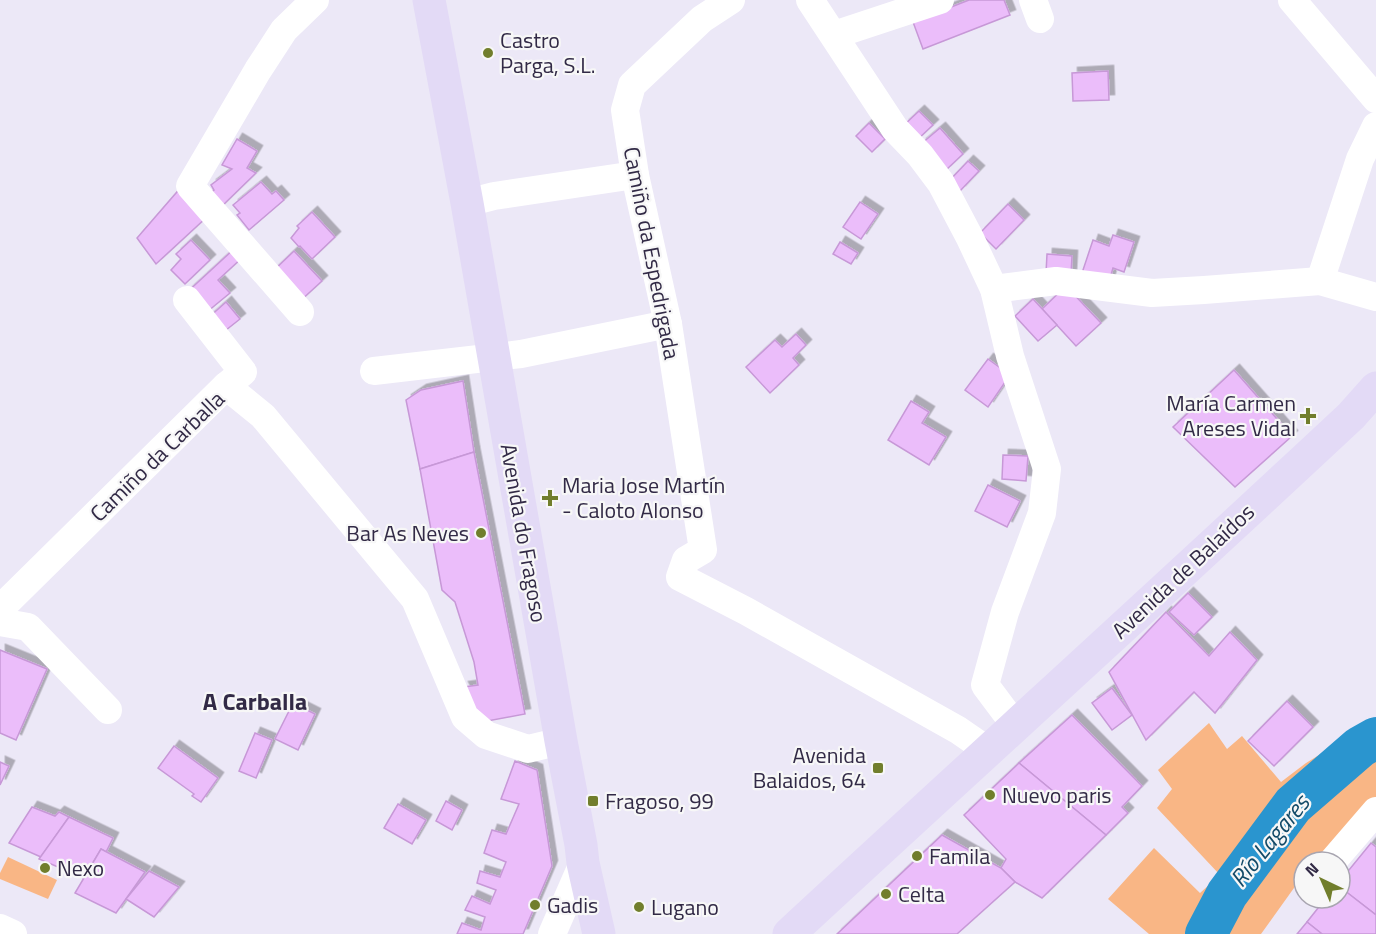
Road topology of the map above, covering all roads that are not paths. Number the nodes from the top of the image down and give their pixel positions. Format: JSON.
{"nodes":[{"id":1,"x":315,"y":0,"type":"edge"},
{"id":2,"x":429,"y":0,"type":"edge"},
{"id":3,"x":731,"y":0,"type":"edge"},
{"id":4,"x":810,"y":0,"type":"edge"},
{"id":5,"x":940,"y":0,"type":"edge"},
{"id":6,"x":1292,"y":0,"type":"edge"},
{"id":7,"x":834,"y":35,"type":"junction"},
{"id":8,"x":1376,"y":99,"type":"edge"},
{"id":9,"x":1376,"y":126,"type":"edge"},
{"id":10,"x":635,"y":175,"type":"junction"},
{"id":11,"x":467,"y":203,"type":"junction"},
{"id":12,"x":1320,"y":281,"type":"junction"},
{"id":13,"x":994,"y":289,"type":"junction"},
{"id":14,"x":1376,"y":297,"type":"edge"},
{"id":15,"x":187,"y":300,"type":"dead end"},
{"id":16,"x":300,"y":312,"type":"dead end"},
{"id":17,"x":668,"y":324,"type":"junction"},
{"id":18,"x":493,"y":358,"type":"junction"},
{"id":19,"x":374,"y":371,"type":"dead end"},
{"id":20,"x":235,"y":379,"type":"junction"},
{"id":21,"x":1376,"y":388,"type":"edge"},
{"id":22,"x":0,"y":607,"type":"edge"},
{"id":23,"x":0,"y":622,"type":"edge"},
{"id":24,"x":108,"y":710,"type":"dead end"},
{"id":25,"x":1015,"y":725,"type":"junction"},
{"id":26,"x":561,"y":741,"type":"junction"},
{"id":27,"x":987,"y":750,"type":"junction"},
{"id":28,"x":1376,"y":810,"type":"edge"},
{"id":29,"x":1342,"y":850,"type":"edge"},
{"id":30,"x":583,"y":863,"type":"junction"},
{"id":31,"x":0,"y":928,"type":"edge"},
{"id":32,"x":598,"y":933,"type":"edge"},
{"id":33,"x":13,"y":934,"type":"edge"},
{"id":34,"x":552,"y":934,"type":"edge"},
{"id":35,"x":789,"y":934,"type":"edge"}],
"edges":[{"from":1,"to":16,"type":"street"},
{"from":2,"to":11,"type":"main road","name":"Avenida do Fragoso"},
{"from":3,"to":10,"type":"street","name":"Camiño da Espedrigada"},
{"from":4,"to":7,"type":"street"},
{"from":5,"to":7,"type":"street"},
{"from":6,"to":8,"type":"street"},
{"from":7,"to":13,"type":"street"},
{"from":9,"to":12,"type":"street"},
{"from":10,"to":11,"type":"street"},
{"from":10,"to":17,"type":"street","name":"Camiño da Espedrigada"},
{"from":11,"to":18,"type":"main road","name":"Avenida do Fragoso"},
{"from":12,"to":13,"type":"street"},
{"from":12,"to":14,"type":"street"},
{"from":13,"to":25,"type":"street"},
{"from":15,"to":20,"type":"street"},
{"from":17,"to":18,"type":"street"},
{"from":17,"to":27,"type":"street","name":"Camiño da Espedrigada"},
{"from":18,"to":19,"type":"street"},
{"from":18,"to":26,"type":"main road","name":"Avenida do Fragoso"},
{"from":20,"to":22,"type":"street","name":"Camiño da Carballa"},
{"from":20,"to":26,"type":"street","name":"Camiño da Carballa"},
{"from":21,"to":25,"type":"main road","name":"Avenida de Balaídos"},
{"from":23,"to":24,"type":"street"},
{"from":25,"to":27,"type":"main road","name":"Avenida de Balaídos"},
{"from":26,"to":30,"type":"main road","name":"Avenida do Fragoso"},
{"from":27,"to":35,"type":"main road","name":"Avenida de Balaídos"},
{"from":28,"to":29,"type":"street"},
{"from":30,"to":32,"type":"main road","name":"Avenida do Fragoso"},
{"from":30,"to":34,"type":"street"},
{"from":31,"to":33,"type":"street"}]}
